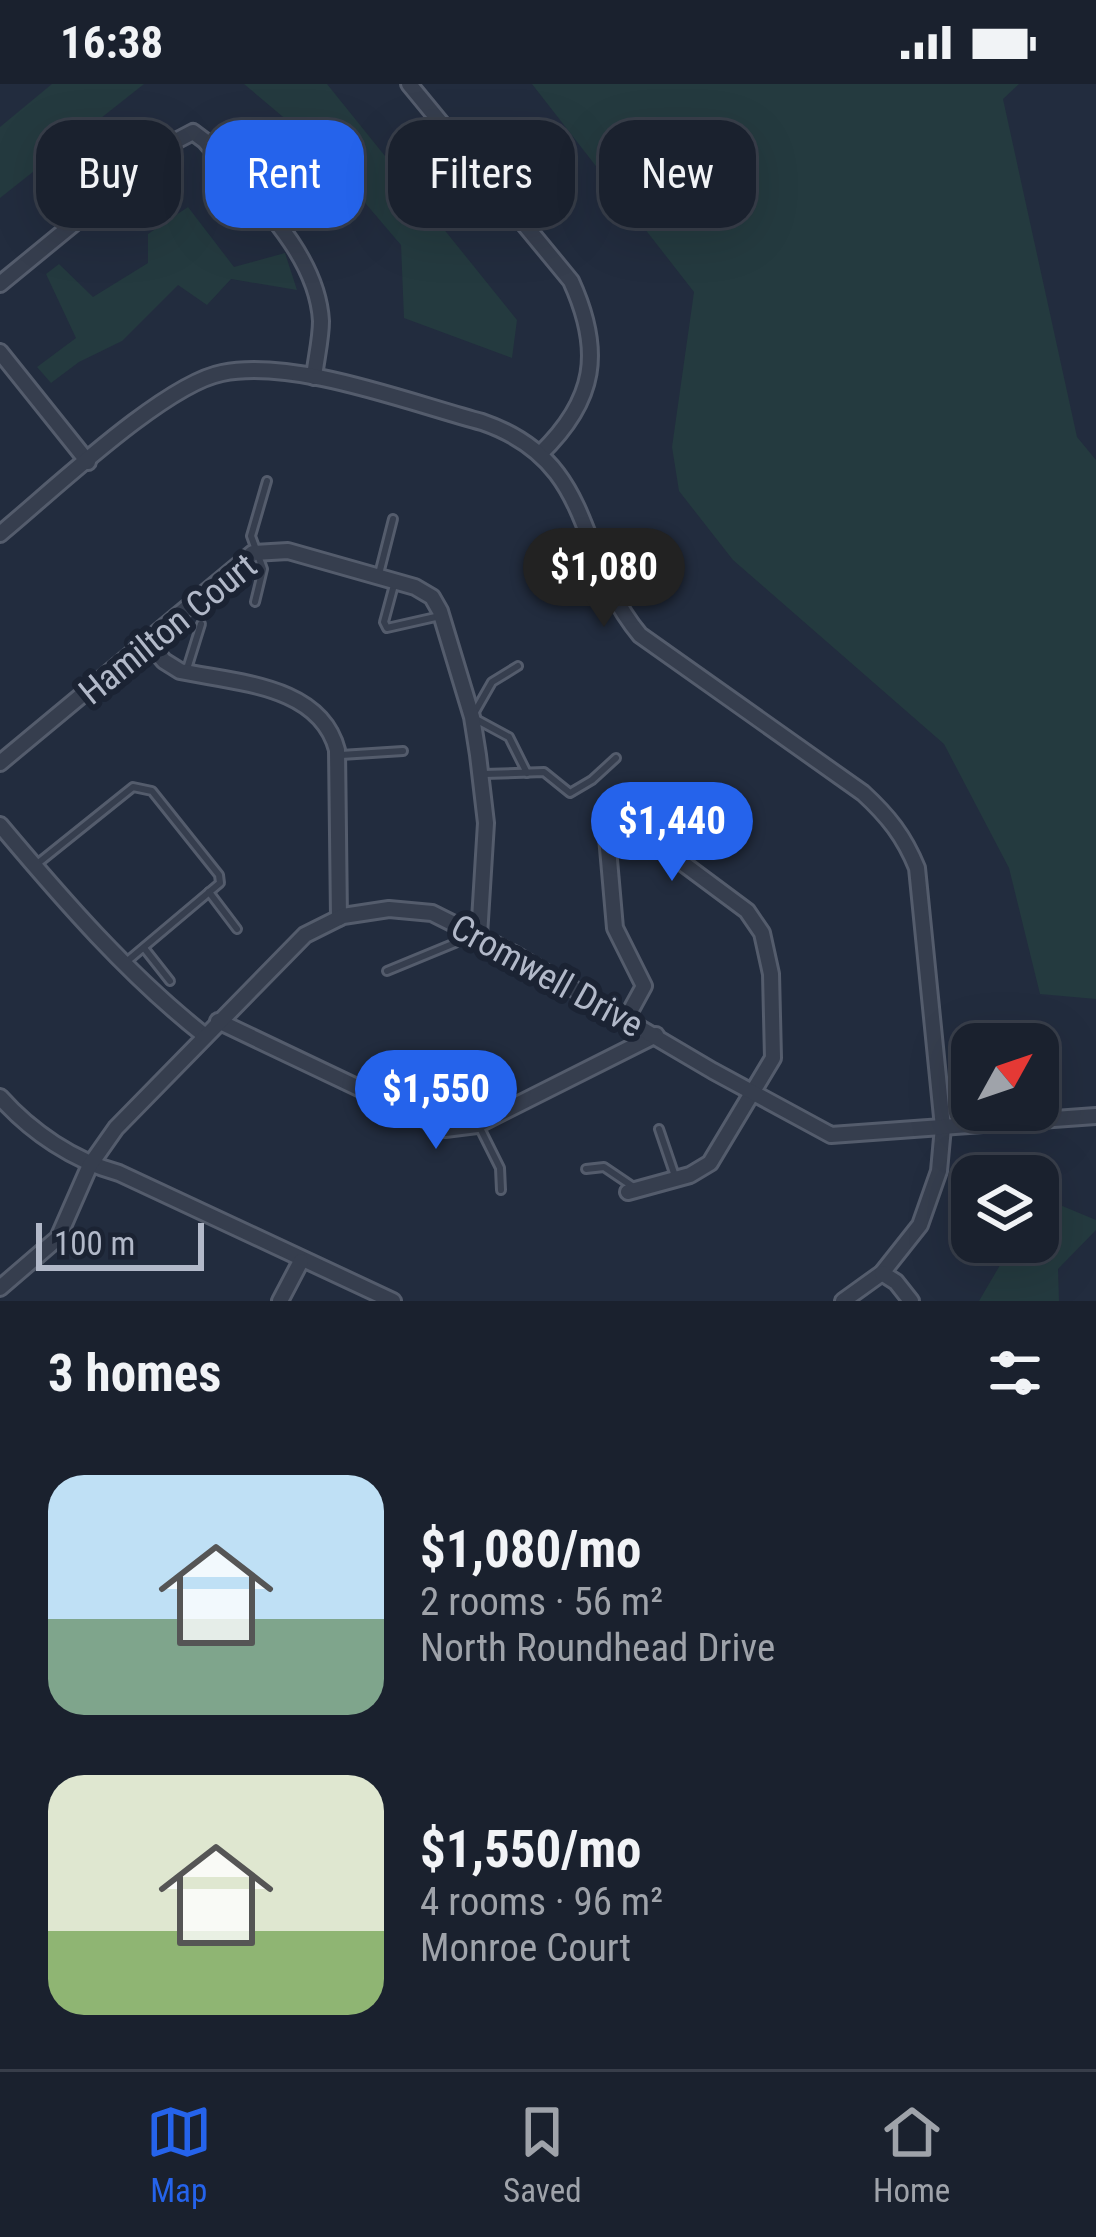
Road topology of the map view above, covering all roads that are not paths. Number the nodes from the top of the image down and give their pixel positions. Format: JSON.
{"nodes":[{"id":1,"x":409,"y":84,"type":"edge"},
{"id":2,"x":0,"y":284,"type":"edge"},
{"id":3,"x":0,"y":352,"type":"edge"},
{"id":4,"x":314,"y":377,"type":"junction"},
{"id":5,"x":540,"y":454,"type":"junction"},
{"id":6,"x":88,"y":462,"type":"junction"},
{"id":7,"x":267,"y":481,"type":"dead end"},
{"id":8,"x":393,"y":519,"type":"dead end"},
{"id":9,"x":0,"y":534,"type":"edge"},
{"id":10,"x":258,"y":552,"type":"junction"},
{"id":11,"x":378,"y":577,"type":"junction"},
{"id":12,"x":394,"y":581,"type":"junction"},
{"id":13,"x":255,"y":602,"type":"dead end"},
{"id":14,"x":442,"y":615,"type":"junction"},
{"id":15,"x":201,"y":624,"type":"dead end"},
{"id":16,"x":148,"y":642,"type":"junction"},
{"id":17,"x":518,"y":666,"type":"dead end"},
{"id":18,"x":186,"y":672,"type":"junction"},
{"id":19,"x":472,"y":717,"type":"junction"},
{"id":20,"x":403,"y":751,"type":"dead end"},
{"id":21,"x":338,"y":755,"type":"junction"},
{"id":22,"x":616,"y":758,"type":"dead end"},
{"id":23,"x":0,"y":764,"type":"edge"},
{"id":24,"x":526,"y":773,"type":"junction"},
{"id":25,"x":481,"y":774,"type":"junction"},
{"id":26,"x":0,"y":825,"type":"edge"},
{"id":27,"x":34,"y":866,"type":"junction"},
{"id":28,"x":209,"y":892,"type":"junction"},
{"id":29,"x":340,"y":918,"type":"junction"},
{"id":30,"x":237,"y":929,"type":"dead end"},
{"id":31,"x":473,"y":933,"type":"junction"},
{"id":32,"x":144,"y":948,"type":"junction"},
{"id":33,"x":125,"y":963,"type":"junction"},
{"id":34,"x":387,"y":971,"type":"dead end"},
{"id":35,"x":170,"y":980,"type":"dead end"},
{"id":36,"x":626,"y":1017,"type":"junction"},
{"id":37,"x":218,"y":1021,"type":"junction"},
{"id":38,"x":204,"y":1035,"type":"junction"},
{"id":39,"x":656,"y":1035,"type":"junction"},
{"id":40,"x":754,"y":1094,"type":"junction"},
{"id":41,"x":0,"y":1097,"type":"edge"},
{"id":42,"x":1096,"y":1116,"type":"edge"},
{"id":43,"x":478,"y":1124,"type":"junction"},
{"id":44,"x":943,"y":1127,"type":"junction"},
{"id":45,"x":659,"y":1129,"type":"dead end"},
{"id":46,"x":90,"y":1165,"type":"junction"},
{"id":47,"x":586,"y":1169,"type":"dead end"},
{"id":48,"x":676,"y":1178,"type":"junction"},
{"id":49,"x":501,"y":1190,"type":"dead end"},
{"id":50,"x":632,"y":1191,"type":"joint"},
{"id":51,"x":301,"y":1261,"type":"junction"},
{"id":52,"x":882,"y":1273,"type":"junction"},
{"id":53,"x":0,"y":1288,"type":"edge"},
{"id":54,"x":846,"y":1300,"type":"edge"},
{"id":55,"x":280,"y":1301,"type":"edge"},
{"id":56,"x":393,"y":1301,"type":"edge"},
{"id":57,"x":911,"y":1301,"type":"edge"}],
"edges":[{"from":1,"to":5,"type":"street"},
{"from":2,"to":4,"type":"street"},
{"from":3,"to":6,"type":"street"},
{"from":4,"to":5,"type":"street"},
{"from":4,"to":6,"type":"street"},
{"from":5,"to":44,"type":"street"},
{"from":6,"to":9,"type":"street"},
{"from":7,"to":10,"type":"lane"},
{"from":8,"to":11,"type":"lane"},
{"from":10,"to":11,"type":"street","name":"Hamilton Court"},
{"from":10,"to":13,"type":"lane"},
{"from":10,"to":16,"type":"street","name":"Hamilton Court"},
{"from":11,"to":12,"type":"street","name":"Hamilton Court"},
{"from":12,"to":14,"type":"street","name":"Hamilton Court"},
{"from":12,"to":14,"type":"lane"},
{"from":14,"to":19,"type":"street"},
{"from":15,"to":18,"type":"lane"},
{"from":16,"to":18,"type":"street"},
{"from":16,"to":23,"type":"street","name":"Hamilton Court"},
{"from":17,"to":19,"type":"lane"},
{"from":18,"to":21,"type":"street"},
{"from":19,"to":24,"type":"lane"},
{"from":19,"to":25,"type":"street"},
{"from":20,"to":21,"type":"lane"},
{"from":21,"to":29,"type":"street"},
{"from":22,"to":24,"type":"lane"},
{"from":24,"to":25,"type":"lane"},
{"from":25,"to":31,"type":"street"},
{"from":26,"to":27,"type":"street"},
{"from":27,"to":28,"type":"lane"},
{"from":27,"to":33,"type":"street"},
{"from":28,"to":30,"type":"lane"},
{"from":28,"to":32,"type":"lane"},
{"from":29,"to":31,"type":"street","name":"Cromwell Drive"},
{"from":29,"to":37,"type":"street","name":"Cromwell Drive"},
{"from":31,"to":34,"type":"lane"},
{"from":31,"to":36,"type":"street","name":"Cromwell Drive"},
{"from":32,"to":33,"type":"lane"},
{"from":32,"to":35,"type":"lane"},
{"from":33,"to":38,"type":"street"},
{"from":36,"to":39,"type":"street","name":"Cromwell Drive"},
{"from":36,"to":40,"type":"street"},
{"from":37,"to":38,"type":"street","name":"Cromwell Drive"},
{"from":37,"to":43,"type":"street"},
{"from":38,"to":46,"type":"street","name":"Cromwell Drive"},
{"from":39,"to":40,"type":"street","name":"Cromwell Drive"},
{"from":39,"to":43,"type":"street"},
{"from":40,"to":44,"type":"street","name":"Cromwell Drive"},
{"from":40,"to":48,"type":"street"},
{"from":41,"to":46,"type":"street"},
{"from":42,"to":44,"type":"street","name":"Cromwell Drive"},
{"from":43,"to":49,"type":"lane"},
{"from":44,"to":52,"type":"street"},
{"from":45,"to":48,"type":"lane"},
{"from":46,"to":51,"type":"street"},
{"from":46,"to":53,"type":"street","name":"Cromwell Drive"},
{"from":47,"to":50,"type":"lane"},
{"from":48,"to":50,"type":"street"},
{"from":51,"to":55,"type":"street"},
{"from":51,"to":56,"type":"street"},
{"from":52,"to":54,"type":"street"},
{"from":52,"to":57,"type":"street"}]}
